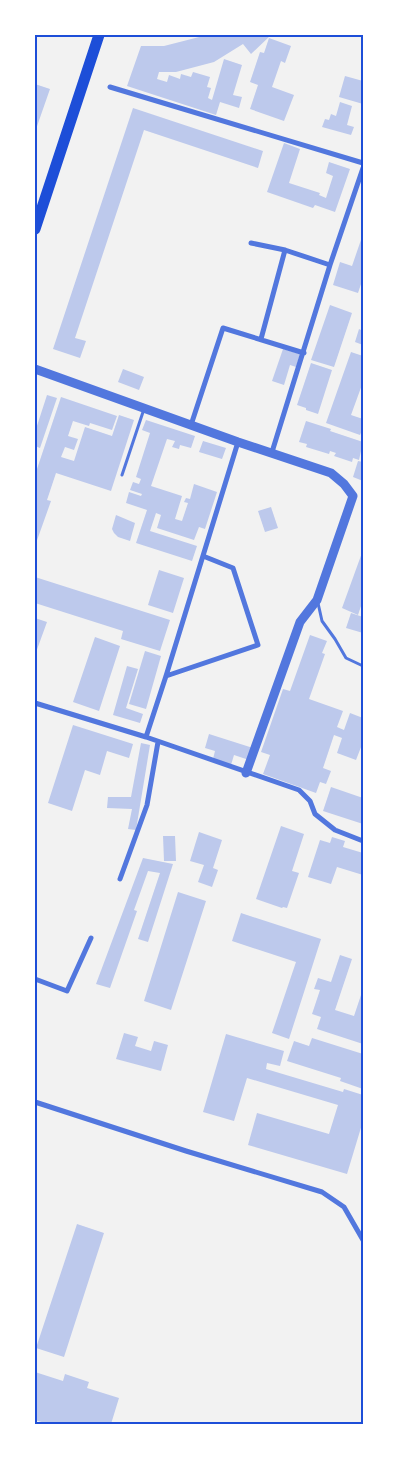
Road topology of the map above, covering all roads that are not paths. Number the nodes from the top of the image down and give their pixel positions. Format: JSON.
{"nodes":[{"id":1,"x":99,"y":35,"type":"edge"},
{"id":2,"x":110,"y":87,"type":"dead end"},
{"id":3,"x":363,"y":163,"type":"edge"},
{"id":4,"x":363,"y":168,"type":"edge"},
{"id":5,"x":35,"y":229,"type":"edge"},
{"id":6,"x":251,"y":243,"type":"dead end"},
{"id":7,"x":286,"y":250,"type":"junction"},
{"id":8,"x":330,"y":265,"type":"junction"},
{"id":9,"x":261,"y":339,"type":"junction"},
{"id":10,"x":304,"y":353,"type":"junction"},
{"id":11,"x":35,"y":369,"type":"edge"},
{"id":12,"x":144,"y":408,"type":"junction"},
{"id":13,"x":191,"y":425,"type":"junction"},
{"id":14,"x":238,"y":442,"type":"junction"},
{"id":15,"x":272,"y":452,"type":"junction"},
{"id":16,"x":122,"y":475,"type":"dead end"},
{"id":17,"x":203,"y":556,"type":"junction"},
{"id":18,"x":317,"y":600,"type":"junction"},
{"id":19,"x":363,"y":666,"type":"edge"},
{"id":20,"x":166,"y":676,"type":"junction"},
{"id":21,"x":35,"y":703,"type":"edge"},
{"id":22,"x":146,"y":737,"type":"junction"},
{"id":23,"x":158,"y":742,"type":"junction"},
{"id":24,"x":246,"y":773,"type":"junction"},
{"id":25,"x":363,"y":840,"type":"edge"},
{"id":26,"x":120,"y":879,"type":"dead end"},
{"id":27,"x":91,"y":938,"type":"dead end"},
{"id":28,"x":35,"y":979,"type":"edge"},
{"id":29,"x":35,"y":1102,"type":"edge"},
{"id":30,"x":363,"y":1240,"type":"edge"}],
"edges":[{"from":1,"to":5,"type":"highway"},
{"from":2,"to":3,"type":"street"},
{"from":4,"to":8,"type":"street"},
{"from":6,"to":7,"type":"street"},
{"from":7,"to":8,"type":"street"},
{"from":7,"to":9,"type":"street"},
{"from":8,"to":10,"type":"street"},
{"from":9,"to":10,"type":"street"},
{"from":9,"to":13,"type":"street"},
{"from":10,"to":15,"type":"street"},
{"from":11,"to":12,"type":"street"},
{"from":12,"to":13,"type":"street"},
{"from":12,"to":16,"type":"lane"},
{"from":13,"to":14,"type":"street"},
{"from":14,"to":15,"type":"street"},
{"from":14,"to":17,"type":"street"},
{"from":15,"to":18,"type":"street"},
{"from":17,"to":20,"type":"street"},
{"from":17,"to":20,"type":"street"},
{"from":18,"to":19,"type":"lane"},
{"from":18,"to":24,"type":"street"},
{"from":20,"to":22,"type":"street"},
{"from":21,"to":22,"type":"street"},
{"from":22,"to":23,"type":"street"},
{"from":23,"to":24,"type":"street"},
{"from":23,"to":26,"type":"street"},
{"from":24,"to":25,"type":"street"},
{"from":27,"to":28,"type":"street"},
{"from":29,"to":30,"type":"street"}]}
